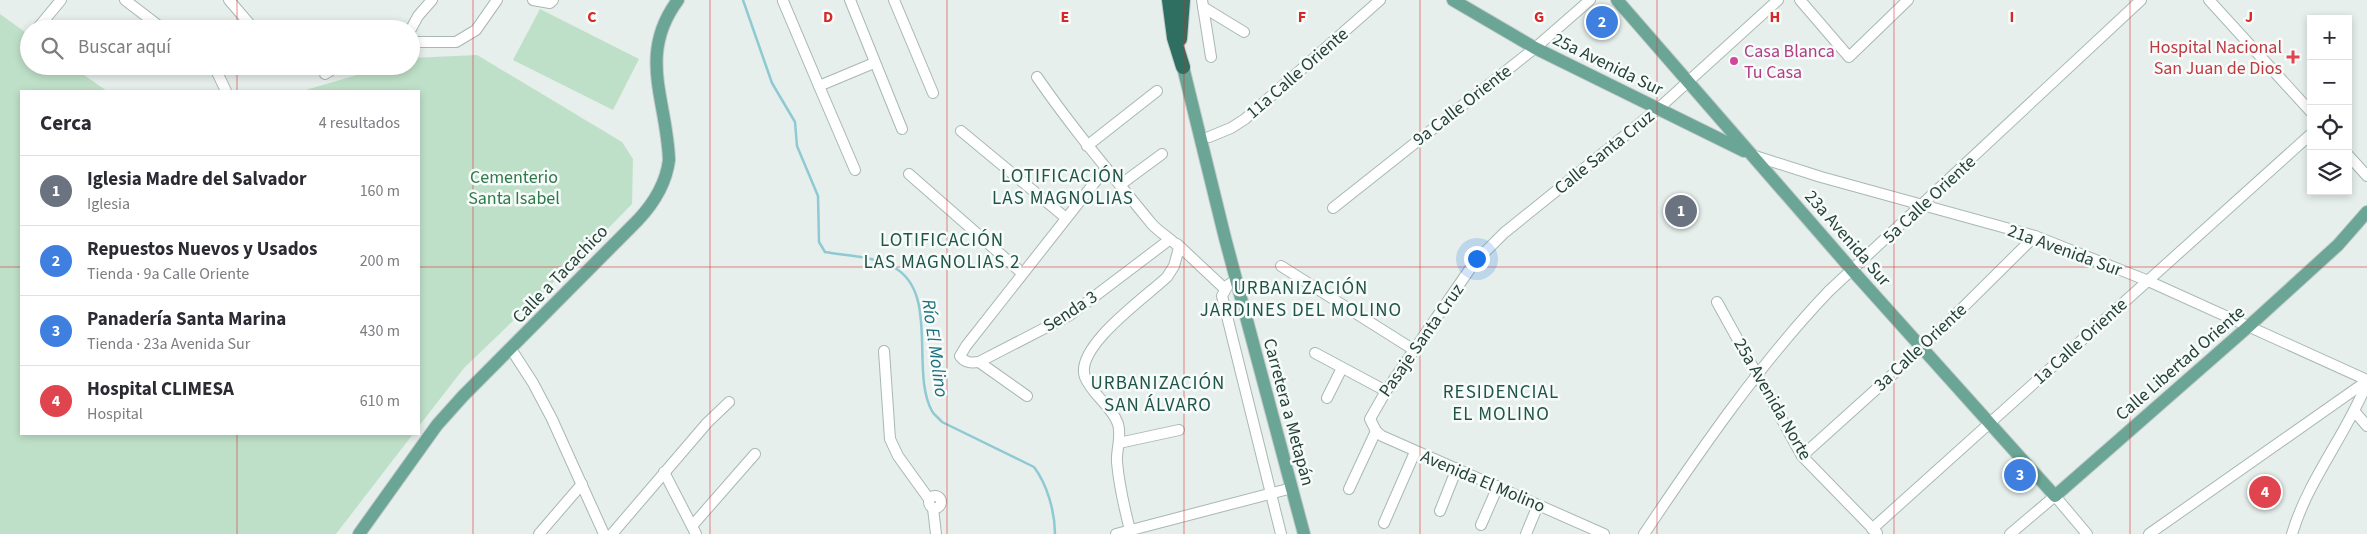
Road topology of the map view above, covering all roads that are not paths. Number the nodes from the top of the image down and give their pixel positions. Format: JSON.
{"nodes":[{"id":1,"x":61,"y":0,"type":"edge"},
{"id":2,"x":125,"y":0,"type":"edge"},
{"id":3,"x":229,"y":0,"type":"edge"},
{"id":4,"x":432,"y":0,"type":"edge"},
{"id":5,"x":497,"y":0,"type":"edge"},
{"id":6,"x":533,"y":0,"type":"edge"},
{"id":7,"x":553,"y":0,"type":"edge"},
{"id":8,"x":678,"y":0,"type":"edge"},
{"id":9,"x":850,"y":0,"type":"edge"},
{"id":10,"x":894,"y":0,"type":"edge"},
{"id":11,"x":1164,"y":0,"type":"edge"},
{"id":12,"x":1169,"y":0,"type":"edge"},
{"id":13,"x":1177,"y":0,"type":"edge"},
{"id":14,"x":1183,"y":0,"type":"edge"},
{"id":15,"x":1380,"y":0,"type":"edge"},
{"id":16,"x":1453,"y":0,"type":"edge"},
{"id":17,"x":1590,"y":0,"type":"edge"},
{"id":18,"x":1616,"y":0,"type":"edge"},
{"id":19,"x":1778,"y":0,"type":"edge"},
{"id":20,"x":1800,"y":0,"type":"edge"},
{"id":21,"x":1908,"y":0,"type":"edge"},
{"id":22,"x":2141,"y":0,"type":"edge"},
{"id":23,"x":2209,"y":0,"type":"edge"},
{"id":24,"x":783,"y":1,"type":"dead end"},
{"id":25,"x":1203,"y":4,"type":"edge"},
{"id":26,"x":44,"y":20,"type":"edge"},
{"id":27,"x":151,"y":20,"type":"edge"},
{"id":28,"x":246,"y":20,"type":"edge"},
{"id":29,"x":416,"y":20,"type":"edge"},
{"id":30,"x":1244,"y":32,"type":"dead end"},
{"id":31,"x":1177,"y":39,"type":"junction"},
{"id":32,"x":420,"y":42,"type":"edge"},
{"id":33,"x":1535,"y":48,"type":"junction"},
{"id":34,"x":1211,"y":57,"type":"dead end"},
{"id":35,"x":874,"y":63,"type":"junction"},
{"id":36,"x":1183,"y":67,"type":"joint"},
{"id":37,"x":218,"y":75,"type":"edge"},
{"id":38,"x":1037,"y":77,"type":"dead end"},
{"id":39,"x":1688,"y":80,"type":"junction"},
{"id":40,"x":819,"y":86,"type":"junction"},
{"id":41,"x":226,"y":90,"type":"edge"},
{"id":42,"x":1157,"y":91,"type":"dead end"},
{"id":43,"x":933,"y":93,"type":"dead end"},
{"id":44,"x":1659,"y":108,"type":"junction"},
{"id":45,"x":2307,"y":108,"type":"edge"},
{"id":46,"x":902,"y":129,"type":"dead end"},
{"id":47,"x":961,"y":131,"type":"dead end"},
{"id":48,"x":2307,"y":138,"type":"edge"},
{"id":49,"x":1205,"y":139,"type":"junction"},
{"id":50,"x":1087,"y":146,"type":"junction"},
{"id":51,"x":1162,"y":154,"type":"dead end"},
{"id":52,"x":1751,"y":155,"type":"junction"},
{"id":53,"x":2352,"y":159,"type":"edge"},
{"id":54,"x":1106,"y":168,"type":"junction"},
{"id":55,"x":854,"y":170,"type":"dead end"},
{"id":56,"x":909,"y":174,"type":"dead end"},
{"id":57,"x":2367,"y":176,"type":"edge"},
{"id":58,"x":1120,"y":185,"type":"junction"},
{"id":59,"x":1922,"y":206,"type":"junction"},
{"id":60,"x":1332,"y":208,"type":"dead end"},
{"id":61,"x":2367,"y":212,"type":"edge"},
{"id":62,"x":1066,"y":218,"type":"junction"},
{"id":63,"x":2034,"y":236,"type":"junction"},
{"id":64,"x":1175,"y":244,"type":"junction"},
{"id":65,"x":1474,"y":263,"type":"joint"},
{"id":66,"x":1281,"y":266,"type":"dead end"},
{"id":67,"x":1852,"y":270,"type":"junction"},
{"id":68,"x":1022,"y":273,"type":"junction"},
{"id":69,"x":1236,"y":280,"type":"junction"},
{"id":70,"x":2146,"y":280,"type":"junction"},
{"id":71,"x":1225,"y":289,"type":"junction"},
{"id":72,"x":1717,"y":302,"type":"dead end"},
{"id":73,"x":2249,"y":326,"type":"junction"},
{"id":74,"x":1922,"y":348,"type":"junction"},
{"id":75,"x":511,"y":349,"type":"junction"},
{"id":76,"x":1414,"y":350,"type":"junction"},
{"id":77,"x":884,"y":351,"type":"dead end"},
{"id":78,"x":1315,"y":353,"type":"dead end"},
{"id":79,"x":979,"y":362,"type":"junction"},
{"id":80,"x":1342,"y":368,"type":"junction"},
{"id":81,"x":1758,"y":374,"type":"junction"},
{"id":82,"x":2367,"y":382,"type":"edge"},
{"id":83,"x":1386,"y":391,"type":"junction"},
{"id":84,"x":1027,"y":396,"type":"dead end"},
{"id":85,"x":1328,"y":398,"type":"dead end"},
{"id":86,"x":729,"y":402,"type":"dead end"},
{"id":87,"x":2355,"y":412,"type":"junction"},
{"id":88,"x":1989,"y":423,"type":"junction"},
{"id":89,"x":2367,"y":426,"type":"edge"},
{"id":90,"x":1179,"y":430,"type":"dead end"},
{"id":91,"x":1376,"y":431,"type":"junction"},
{"id":92,"x":1119,"y":443,"type":"junction"},
{"id":93,"x":1416,"y":452,"type":"junction"},
{"id":94,"x":755,"y":454,"type":"dead end"},
{"id":95,"x":1802,"y":456,"type":"junction"},
{"id":96,"x":1457,"y":468,"type":"junction"},
{"id":97,"x":664,"y":472,"type":"junction"},
{"id":98,"x":582,"y":484,"type":"junction"},
{"id":99,"x":1498,"y":486,"type":"junction"},
{"id":100,"x":1292,"y":488,"type":"junction"},
{"id":101,"x":1349,"y":489,"type":"dead end"},
{"id":102,"x":1270,"y":494,"type":"junction"},
{"id":103,"x":2055,"y":496,"type":"junction"},
{"id":104,"x":1538,"y":504,"type":"junction"},
{"id":105,"x":1440,"y":511,"type":"dead end"},
{"id":106,"x":1384,"y":523,"type":"dead end"},
{"id":107,"x":1481,"y":525,"type":"dead end"},
{"id":108,"x":694,"y":530,"type":"edge"},
{"id":109,"x":1131,"y":532,"type":"edge"},
{"id":110,"x":1875,"y":532,"type":"edge"},
{"id":111,"x":359,"y":534,"type":"edge"},
{"id":112,"x":539,"y":534,"type":"edge"},
{"id":113,"x":604,"y":534,"type":"edge"},
{"id":114,"x":612,"y":534,"type":"edge"},
{"id":115,"x":936,"y":534,"type":"edge"},
{"id":116,"x":1116,"y":534,"type":"edge"},
{"id":117,"x":1281,"y":534,"type":"edge"},
{"id":118,"x":1304,"y":534,"type":"edge"},
{"id":119,"x":1526,"y":534,"type":"edge"},
{"id":120,"x":1604,"y":534,"type":"edge"},
{"id":121,"x":1644,"y":534,"type":"edge"},
{"id":122,"x":2010,"y":534,"type":"edge"},
{"id":123,"x":2087,"y":534,"type":"edge"},
{"id":124,"x":2149,"y":534,"type":"edge"},
{"id":125,"x":2292,"y":534,"type":"edge"}],
"edges":[{"from":1,"to":26,"type":"street"},
{"from":2,"to":27,"type":"street"},
{"from":3,"to":28,"type":"street"},
{"from":4,"to":29,"type":"street"},
{"from":5,"to":32,"type":"street"},
{"from":6,"to":7,"type":"street"},
{"from":8,"to":75,"type":"main road","name":"Calle a Tacachico"},
{"from":9,"to":35,"type":"street"},
{"from":10,"to":43,"type":"street"},
{"from":11,"to":31,"type":"highway"},
{"from":12,"to":31,"type":"highway"},
{"from":13,"to":31,"type":"highway"},
{"from":14,"to":31,"type":"highway"},
{"from":15,"to":49,"type":"street","name":"11a Calle Oriente"},
{"from":16,"to":33,"type":"main road","name":"25a Avenida Sur"},
{"from":17,"to":33,"type":"street","name":"9a Calle Oriente"},
{"from":18,"to":39,"type":"main road","name":"23a Avenida Sur"},
{"from":19,"to":39,"type":"street","name":"Calle Santa Cruz"},
{"from":20,"to":21,"type":"street"},
{"from":22,"to":59,"type":"street","name":"5a Calle Oriente"},
{"from":23,"to":45,"type":"street"},
{"from":24,"to":40,"type":"street"},
{"from":25,"to":30,"type":"street"},
{"from":25,"to":34,"type":"street"},
{"from":31,"to":36,"type":"highway"},
{"from":33,"to":44,"type":"main road","name":"25a Avenida Sur"},
{"from":33,"to":60,"type":"street","name":"9a Calle Oriente"},
{"from":35,"to":40,"type":"street"},
{"from":35,"to":46,"type":"street"},
{"from":36,"to":49,"type":"main road","name":"Carretera a Metapán"},
{"from":37,"to":41,"type":"street"},
{"from":38,"to":50,"type":"street"},
{"from":39,"to":44,"type":"street","name":"Calle Santa Cruz"},
{"from":39,"to":52,"type":"main road","name":"23a Avenida Sur"},
{"from":40,"to":55,"type":"street"},
{"from":42,"to":50,"type":"street"},
{"from":44,"to":52,"type":"main road","name":"25a Avenida Sur"},
{"from":44,"to":65,"type":"street","name":"Calle Santa Cruz"},
{"from":47,"to":62,"type":"street"},
{"from":48,"to":70,"type":"street","name":"1a Calle Oriente"},
{"from":49,"to":69,"type":"main road","name":"Carretera a Metapán"},
{"from":50,"to":54,"type":"street"},
{"from":51,"to":58,"type":"street"},
{"from":52,"to":59,"type":"street","name":"21a Avenida Sur"},
{"from":52,"to":67,"type":"main road","name":"23a Avenida Sur"},
{"from":53,"to":57,"type":"street"},
{"from":54,"to":58,"type":"street"},
{"from":54,"to":62,"type":"street"},
{"from":56,"to":68,"type":"street"},
{"from":58,"to":64,"type":"street"},
{"from":59,"to":63,"type":"street","name":"21a Avenida Sur"},
{"from":59,"to":67,"type":"street","name":"5a Calle Oriente"},
{"from":61,"to":73,"type":"main road","name":"Calle Libertad Oriente"},
{"from":62,"to":68,"type":"street"},
{"from":63,"to":70,"type":"street","name":"21a Avenida Sur"},
{"from":63,"to":74,"type":"street","name":"3a Calle Oriente"},
{"from":64,"to":71,"type":"street"},
{"from":64,"to":79,"type":"street","name":"Senda 3"},
{"from":64,"to":92,"type":"street"},
{"from":65,"to":76,"type":"street","name":"Pasaje Santa Cruz"},
{"from":66,"to":76,"type":"street"},
{"from":67,"to":74,"type":"main road","name":"23a Avenida Sur"},
{"from":67,"to":81,"type":"street","name":"5a Calle Oriente"},
{"from":68,"to":79,"type":"street"},
{"from":69,"to":71,"type":"street"},
{"from":69,"to":100,"type":"main road","name":"Carretera a Metapán"},
{"from":70,"to":73,"type":"street","name":"21a Avenida Sur"},
{"from":70,"to":88,"type":"street","name":"1a Calle Oriente"},
{"from":71,"to":102,"type":"street"},
{"from":72,"to":81,"type":"street","name":"25a Avenida Norte"},
{"from":73,"to":82,"type":"street","name":"21a Avenida Sur"},
{"from":73,"to":103,"type":"main road","name":"Calle Libertad Oriente"},
{"from":74,"to":88,"type":"main road","name":"23a Avenida Sur"},
{"from":74,"to":95,"type":"street","name":"3a Calle Oriente"},
{"from":75,"to":98,"type":"street"},
{"from":75,"to":111,"type":"main road","name":"Calle a Tacachico"},
{"from":76,"to":83,"type":"street","name":"Pasaje Santa Cruz"},
{"from":77,"to":115,"type":"street"},
{"from":78,"to":80,"type":"street"},
{"from":79,"to":84,"type":"street"},
{"from":80,"to":83,"type":"street"},
{"from":80,"to":85,"type":"street"},
{"from":81,"to":95,"type":"street","name":"25a Avenida Norte"},
{"from":81,"to":121,"type":"street","name":"5a Calle Oriente"},
{"from":82,"to":87,"type":"street"},
{"from":82,"to":124,"type":"street"},
{"from":83,"to":91,"type":"street","name":"Pasaje Santa Cruz"},
{"from":86,"to":97,"type":"street"},
{"from":87,"to":89,"type":"street"},
{"from":87,"to":125,"type":"street"},
{"from":88,"to":103,"type":"main road","name":"23a Avenida Sur"},
{"from":88,"to":110,"type":"street","name":"1a Calle Oriente"},
{"from":90,"to":92,"type":"street"},
{"from":91,"to":93,"type":"street","name":"Avenida El Molino"},
{"from":91,"to":101,"type":"street"},
{"from":92,"to":109,"type":"street"},
{"from":93,"to":96,"type":"street","name":"Avenida El Molino"},
{"from":93,"to":106,"type":"street"},
{"from":94,"to":108,"type":"street"},
{"from":95,"to":110,"type":"street","name":"25a Avenida Norte"},
{"from":96,"to":99,"type":"street","name":"Avenida El Molino"},
{"from":96,"to":105,"type":"street"},
{"from":97,"to":108,"type":"street"},
{"from":97,"to":114,"type":"street"},
{"from":98,"to":112,"type":"street"},
{"from":98,"to":113,"type":"street"},
{"from":99,"to":104,"type":"street","name":"Avenida El Molino"},
{"from":99,"to":107,"type":"street"},
{"from":100,"to":102,"type":"street"},
{"from":100,"to":118,"type":"main road","name":"Carretera a Metapán"},
{"from":102,"to":109,"type":"street"},
{"from":102,"to":117,"type":"street"},
{"from":103,"to":122,"type":"street","name":"Calle Libertad Oriente"},
{"from":103,"to":123,"type":"street"},
{"from":104,"to":119,"type":"street"},
{"from":104,"to":120,"type":"street","name":"Avenida El Molino"},
{"from":109,"to":116,"type":"street"}]}
